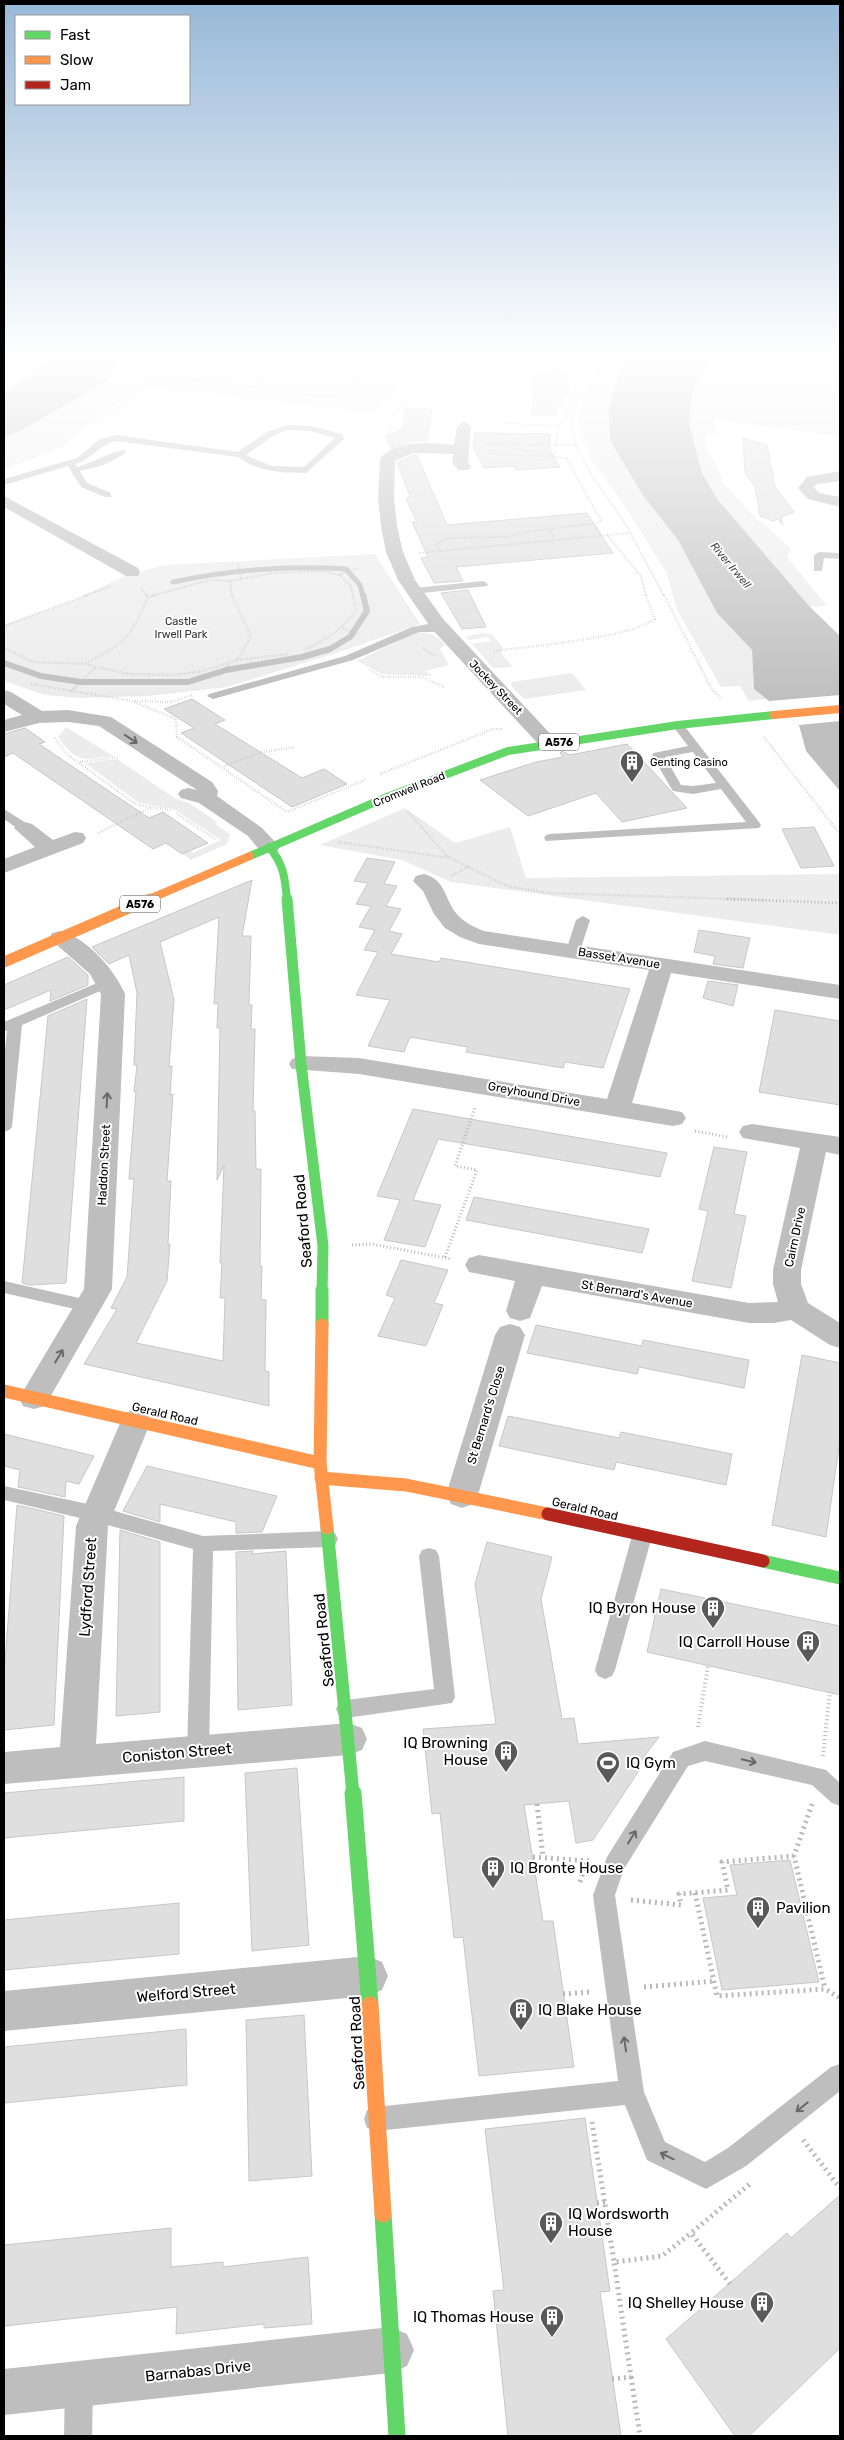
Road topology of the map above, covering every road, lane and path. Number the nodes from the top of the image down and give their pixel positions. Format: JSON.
{"nodes":[{"id":1,"x":43,"y":473,"type":"edge"},
{"id":2,"x":76,"y":473,"type":"edge"},
{"id":3,"x":387,"y":473,"type":"edge"},
{"id":4,"x":575,"y":473,"type":"edge"},
{"id":5,"x":592,"y":473,"type":"edge"},
{"id":6,"x":840,"y":476,"type":"edge"},
{"id":7,"x":4,"y":482,"type":"edge"},
{"id":8,"x":108,"y":495,"type":"dead end"},
{"id":9,"x":4,"y":501,"type":"edge"},
{"id":10,"x":840,"y":502,"type":"edge"},
{"id":11,"x":595,"y":525,"type":"junction"},
{"id":12,"x":549,"y":530,"type":"junction"},
{"id":13,"x":630,"y":533,"type":"junction"},
{"id":14,"x":601,"y":535,"type":"junction"},
{"id":15,"x":607,"y":535,"type":"junction"},
{"id":16,"x":505,"y":537,"type":"junction"},
{"id":17,"x":554,"y":539,"type":"junction"},
{"id":18,"x":509,"y":543,"type":"junction"},
{"id":19,"x":440,"y":551,"type":"junction"},
{"id":20,"x":396,"y":554,"type":"junction"},
{"id":21,"x":840,"y":556,"type":"edge"},
{"id":22,"x":238,"y":564,"type":"dead end"},
{"id":23,"x":358,"y":568,"type":"dead end"},
{"id":24,"x":818,"y":569,"type":"dead end"},
{"id":25,"x":339,"y":576,"type":"junction"},
{"id":26,"x":135,"y":577,"type":"joint"},
{"id":27,"x":241,"y":580,"type":"junction"},
{"id":28,"x":230,"y":582,"type":"junction"},
{"id":29,"x":482,"y":584,"type":"dead end"},
{"id":30,"x":114,"y":586,"type":"dead end"},
{"id":31,"x":414,"y":591,"type":"junction"},
{"id":32,"x":148,"y":597,"type":"junction"},
{"id":33,"x":4,"y":626,"type":"edge"},
{"id":34,"x":343,"y":629,"type":"junction"},
{"id":35,"x":443,"y":629,"type":"junction"},
{"id":36,"x":350,"y":631,"type":"dead end"},
{"id":37,"x":4,"y":648,"type":"edge"},
{"id":38,"x":303,"y":650,"type":"dead end"},
{"id":39,"x":296,"y":653,"type":"dead end"},
{"id":40,"x":466,"y":655,"type":"junction"},
{"id":41,"x":349,"y":658,"type":"junction"},
{"id":42,"x":237,"y":660,"type":"junction"},
{"id":43,"x":85,"y":664,"type":"junction"},
{"id":44,"x":96,"y":667,"type":"junction"},
{"id":45,"x":220,"y":677,"type":"dead end"},
{"id":46,"x":30,"y":684,"type":"dead end"},
{"id":47,"x":444,"y":688,"type":"dead end"},
{"id":48,"x":71,"y":691,"type":"junction"},
{"id":49,"x":4,"y":696,"type":"edge"},
{"id":50,"x":213,"y":696,"type":"dead end"},
{"id":51,"x":840,"y":709,"type":"edge"},
{"id":52,"x":68,"y":716,"type":"junction"},
{"id":53,"x":38,"y":717,"type":"junction"},
{"id":54,"x":743,"y":718,"type":"junction"},
{"id":55,"x":88,"y":720,"type":"junction"},
{"id":56,"x":678,"y":725,"type":"junction"},
{"id":57,"x":4,"y":726,"type":"edge"},
{"id":58,"x":534,"y":727,"type":"junction"},
{"id":59,"x":549,"y":744,"type":"junction"},
{"id":60,"x":296,"y":747,"type":"dead end"},
{"id":61,"x":695,"y":748,"type":"junction"},
{"id":62,"x":125,"y":754,"type":"junction"},
{"id":63,"x":79,"y":762,"type":"junction"},
{"id":64,"x":223,"y":766,"type":"junction"},
{"id":65,"x":376,"y":776,"type":"dead end"},
{"id":66,"x":367,"y":779,"type":"dead end"},
{"id":67,"x":723,"y":784,"type":"junction"},
{"id":68,"x":387,"y":797,"type":"junction"},
{"id":69,"x":206,"y":798,"type":"junction"},
{"id":70,"x":152,"y":807,"type":"junction"},
{"id":71,"x":4,"y":813,"type":"edge"},
{"id":72,"x":25,"y":828,"type":"joint"},
{"id":73,"x":302,"y":834,"type":"junction"},
{"id":74,"x":840,"y":834,"type":"edge"},
{"id":75,"x":76,"y":838,"type":"joint"},
{"id":76,"x":550,"y":838,"type":"dead end"},
{"id":77,"x":217,"y":840,"type":"dead end"},
{"id":78,"x":269,"y":847,"type":"junction"},
{"id":79,"x":50,"y":848,"type":"junction"},
{"id":80,"x":450,"y":858,"type":"junction"},
{"id":81,"x":4,"y":867,"type":"edge"},
{"id":82,"x":424,"y":881,"type":"dead end"},
{"id":83,"x":840,"y":903,"type":"edge"},
{"id":84,"x":583,"y":920,"type":"dead end"},
{"id":85,"x":60,"y":938,"type":"junction"},
{"id":86,"x":573,"y":951,"type":"junction"},
{"id":87,"x":4,"y":962,"type":"edge"},
{"id":88,"x":662,"y":965,"type":"junction"},
{"id":89,"x":109,"y":982,"type":"junction"},
{"id":90,"x":840,"y":992,"type":"edge"},
{"id":91,"x":10,"y":1025,"type":"edge"},
{"id":92,"x":301,"y":1064,"type":"junction"},
{"id":93,"x":483,"y":1086,"type":"junction"},
{"id":94,"x":616,"y":1109,"type":"junction"},
{"id":95,"x":673,"y":1118,"type":"joint"},
{"id":96,"x":4,"y":1127,"type":"edge"},
{"id":97,"x":752,"y":1132,"type":"joint"},
{"id":98,"x":827,"y":1144,"type":"edge"},
{"id":99,"x":323,"y":1246,"type":"junction"},
{"id":100,"x":445,"y":1257,"type":"junction"},
{"id":101,"x":479,"y":1265,"type":"joint"},
{"id":102,"x":531,"y":1275,"type":"junction"},
{"id":103,"x":4,"y":1287,"type":"edge"},
{"id":104,"x":88,"y":1306,"type":"junction"},
{"id":105,"x":794,"y":1309,"type":"junction"},
{"id":106,"x":840,"y":1337,"type":"edge"},
{"id":107,"x":4,"y":1391,"type":"edge"},
{"id":108,"x":34,"y":1398,"type":"junction"},
{"id":109,"x":136,"y":1421,"type":"junction"},
{"id":110,"x":320,"y":1463,"type":"junction"},
{"id":111,"x":321,"y":1478,"type":"junction"},
{"id":112,"x":4,"y":1493,"type":"edge"},
{"id":113,"x":462,"y":1495,"type":"junction"},
{"id":114,"x":97,"y":1514,"type":"junction"},
{"id":115,"x":642,"y":1536,"type":"junction"},
{"id":116,"x":328,"y":1539,"type":"junction"},
{"id":117,"x":203,"y":1544,"type":"junction"},
{"id":118,"x":429,"y":1556,"type":"dead end"},
{"id":119,"x":840,"y":1578,"type":"edge"},
{"id":120,"x":605,"y":1670,"type":"dead end"},
{"id":121,"x":830,"y":1692,"type":"dead end"},
{"id":122,"x":348,"y":1724,"type":"junction"},
{"id":123,"x":198,"y":1751,"type":"junction"},
{"id":124,"x":814,"y":1755,"type":"dead end"},
{"id":125,"x":77,"y":1762,"type":"junction"},
{"id":126,"x":821,"y":1767,"type":"junction"},
{"id":127,"x":4,"y":1768,"type":"edge"},
{"id":128,"x":840,"y":1796,"type":"edge"},
{"id":129,"x":537,"y":1804,"type":"dead end"},
{"id":130,"x":794,"y":1856,"type":"junction"},
{"id":131,"x":543,"y":1857,"type":"dead end"},
{"id":132,"x":368,"y":1976,"type":"junction"},
{"id":133,"x":826,"y":1989,"type":"junction"},
{"id":134,"x":840,"y":1998,"type":"edge"},
{"id":135,"x":4,"y":2011,"type":"edge"},
{"id":136,"x":840,"y":2076,"type":"edge"},
{"id":137,"x":632,"y":2092,"type":"junction"},
{"id":138,"x":588,"y":2096,"type":"junction"},
{"id":139,"x":376,"y":2119,"type":"junction"},
{"id":140,"x":795,"y":2146,"type":"dead end"},
{"id":141,"x":758,"y":2177,"type":"dead end"},
{"id":142,"x":840,"y":2188,"type":"edge"},
{"id":143,"x":605,"y":2202,"type":"junction"},
{"id":144,"x":597,"y":2203,"type":"dead end"},
{"id":145,"x":692,"y":2233,"type":"junction"},
{"id":146,"x":614,"y":2262,"type":"junction"},
{"id":147,"x":730,"y":2284,"type":"dead end"},
{"id":148,"x":392,"y":2350,"type":"junction"},
{"id":149,"x":631,"y":2377,"type":"junction"},
{"id":150,"x":612,"y":2379,"type":"dead end"},
{"id":151,"x":79,"y":2384,"type":"junction"},
{"id":152,"x":4,"y":2392,"type":"edge"},
{"id":153,"x":78,"y":2436,"type":"edge"},
{"id":154,"x":397,"y":2436,"type":"edge"},
{"id":155,"x":640,"y":2436,"type":"edge"}],
"edges":[{"from":1,"to":7,"type":"lane"},
{"from":2,"to":8,"type":"lane"},
{"from":3,"to":20,"type":"street","name":"Jockey Street"},
{"from":4,"to":11,"type":"path"},
{"from":5,"to":13,"type":"path"},
{"from":6,"to":10,"type":"street"},
{"from":9,"to":26,"type":"street"},
{"from":11,"to":12,"type":"path"},
{"from":11,"to":14,"type":"path"},
{"from":12,"to":16,"type":"path"},
{"from":12,"to":17,"type":"path"},
{"from":13,"to":15,"type":"path"},
{"from":13,"to":54,"type":"path"},
{"from":14,"to":15,"type":"path"},
{"from":14,"to":17,"type":"path"},
{"from":15,"to":40,"type":"path"},
{"from":16,"to":18,"type":"path"},
{"from":16,"to":19,"type":"path"},
{"from":17,"to":18,"type":"path"},
{"from":18,"to":19,"type":"path"},
{"from":19,"to":20,"type":"path"},
{"from":20,"to":31,"type":"street","name":"Jockey Street"},
{"from":21,"to":24,"type":"lane"},
{"from":22,"to":27,"type":"path"},
{"from":23,"to":25,"type":"path"},
{"from":25,"to":27,"type":"path"},
{"from":25,"to":34,"type":"path"},
{"from":26,"to":32,"type":"path"},
{"from":27,"to":28,"type":"path"},
{"from":28,"to":32,"type":"path"},
{"from":28,"to":42,"type":"path"},
{"from":29,"to":31,"type":"lane"},
{"from":30,"to":33,"type":"path"},
{"from":31,"to":35,"type":"street","name":"Jockey Street"},
{"from":32,"to":43,"type":"path"},
{"from":34,"to":36,"type":"path"},
{"from":34,"to":38,"type":"path"},
{"from":35,"to":40,"type":"street","name":"Jockey Street"},
{"from":35,"to":41,"type":"lane"},
{"from":37,"to":43,"type":"path"},
{"from":39,"to":42,"type":"path"},
{"from":40,"to":58,"type":"street","name":"Jockey Street"},
{"from":41,"to":47,"type":"path"},
{"from":41,"to":50,"type":"lane"},
{"from":42,"to":44,"type":"path"},
{"from":42,"to":45,"type":"path"},
{"from":43,"to":44,"type":"path"},
{"from":44,"to":48,"type":"path"},
{"from":46,"to":48,"type":"path"},
{"from":48,"to":64,"type":"path"},
{"from":49,"to":53,"type":"street"},
{"from":51,"to":54,"type":"main road","name":"Cromwell Road","number":"A576"},
{"from":52,"to":53,"type":"street"},
{"from":52,"to":55,"type":"street"},
{"from":52,"to":63,"type":"path"},
{"from":53,"to":57,"type":"street"},
{"from":54,"to":56,"type":"main road","name":"Cromwell Road","number":"A576"},
{"from":54,"to":74,"type":"path"},
{"from":55,"to":62,"type":"street"},
{"from":55,"to":69,"type":"street","one_way":true},
{"from":56,"to":59,"type":"main road","name":"Cromwell Road","number":"A576"},
{"from":56,"to":61,"type":"lane"},
{"from":58,"to":59,"type":"street","name":"Jockey Street"},
{"from":58,"to":65,"type":"path"},
{"from":59,"to":68,"type":"main road","name":"Cromwell Road","number":"A576"},
{"from":60,"to":64,"type":"path"},
{"from":61,"to":67,"type":"lane"},
{"from":61,"to":67,"type":"lane"},
{"from":62,"to":63,"type":"path"},
{"from":62,"to":69,"type":"street"},
{"from":63,"to":70,"type":"path"},
{"from":64,"to":66,"type":"path"},
{"from":67,"to":76,"type":"lane"},
{"from":68,"to":73,"type":"main road","name":"Cromwell Road","number":"A576"},
{"from":68,"to":80,"type":"path"},
{"from":69,"to":78,"type":"street"},
{"from":70,"to":75,"type":"path"},
{"from":70,"to":77,"type":"path"},
{"from":71,"to":72,"type":"lane"},
{"from":72,"to":79,"type":"street"},
{"from":73,"to":78,"type":"main road","name":"Cromwell Road","number":"A576"},
{"from":73,"to":80,"type":"path"},
{"from":75,"to":79,"type":"street"},
{"from":78,"to":85,"type":"main road","name":"Cromwell Road","number":"A576"},
{"from":78,"to":92,"type":"main road","name":"Seaford Road"},
{"from":79,"to":81,"type":"street"},
{"from":80,"to":83,"type":"path"},
{"from":82,"to":86,"type":"street","name":"Basset Avenue"},
{"from":84,"to":86,"type":"lane"},
{"from":85,"to":87,"type":"main road","name":"Cromwell Road","number":"A576"},
{"from":85,"to":89,"type":"street"},
{"from":86,"to":88,"type":"street","name":"Basset Avenue"},
{"from":88,"to":90,"type":"street","name":"Basset Avenue"},
{"from":88,"to":94,"type":"street"},
{"from":89,"to":91,"type":"lane"},
{"from":104,"to":89,"type":"street","name":"Haddon Street","one_way":true},
{"from":91,"to":96,"type":"lane"},
{"from":92,"to":93,"type":"street","name":"Greyhound Drive"},
{"from":92,"to":99,"type":"main road","name":"Seaford Road"},
{"from":93,"to":94,"type":"street","name":"Greyhound Drive"},
{"from":93,"to":100,"type":"path"},
{"from":94,"to":95,"type":"street","name":"Greyhound Drive"},
{"from":95,"to":97,"type":"path"},
{"from":97,"to":98,"type":"street","name":"Cairn Drive"},
{"from":98,"to":105,"type":"street","name":"Cairn Drive"},
{"from":99,"to":100,"type":"path"},
{"from":99,"to":110,"type":"main road","name":"Seaford Road"},
{"from":100,"to":101,"type":"path"},
{"from":101,"to":102,"type":"street","name":"St Bernard's Avenue"},
{"from":102,"to":105,"type":"street","name":"St Bernard's Avenue"},
{"from":102,"to":113,"type":"street","name":"St Bernard's Close"},
{"from":103,"to":104,"type":"lane"},
{"from":108,"to":104,"type":"street","name":"Haddon Street","one_way":true},
{"from":105,"to":106,"type":"street"},
{"from":107,"to":108,"type":"main road","name":"Gerald Road"},
{"from":108,"to":109,"type":"main road","name":"Gerald Road"},
{"from":109,"to":110,"type":"main road","name":"Gerald Road"},
{"from":109,"to":114,"type":"street","name":"Lydford Street"},
{"from":110,"to":111,"type":"main road","name":"Seaford Road"},
{"from":111,"to":113,"type":"main road","name":"Gerald Road"},
{"from":111,"to":116,"type":"main road","name":"Seaford Road"},
{"from":112,"to":114,"type":"lane"},
{"from":113,"to":115,"type":"main road","name":"Gerald Road"},
{"from":114,"to":117,"type":"lane"},
{"from":114,"to":125,"type":"street","name":"Lydford Street"},
{"from":115,"to":119,"type":"main road","name":"Gerald Road"},
{"from":115,"to":120,"type":"lane"},
{"from":116,"to":117,"type":"lane"},
{"from":116,"to":122,"type":"main road","name":"Seaford Road"},
{"from":117,"to":123,"type":"lane"},
{"from":118,"to":122,"type":"lane"},
{"from":121,"to":126,"type":"path"},
{"from":122,"to":123,"type":"street","name":"Coniston Street"},
{"from":122,"to":132,"type":"main road","name":"Seaford Road"},
{"from":123,"to":125,"type":"street","name":"Coniston Street"},
{"from":124,"to":126,"type":"path"},
{"from":125,"to":127,"type":"street","name":"Coniston Street"},
{"from":126,"to":128,"type":"lane"},
{"from":126,"to":130,"type":"path"},
{"from":137,"to":126,"type":"lane","one_way":true},
{"from":129,"to":131,"type":"path"},
{"from":130,"to":133,"type":"path"},
{"from":130,"to":133,"type":"path"},
{"from":132,"to":135,"type":"street","name":"Welford Street"},
{"from":132,"to":139,"type":"main road","name":"Seaford Road"},
{"from":133,"to":134,"type":"path"},
{"from":136,"to":137,"type":"lane","one_way":true},
{"from":137,"to":138,"type":"lane"},
{"from":138,"to":139,"type":"lane"},
{"from":138,"to":143,"type":"path"},
{"from":139,"to":148,"type":"main road","name":"Seaford Road"},
{"from":140,"to":142,"type":"path"},
{"from":141,"to":145,"type":"path"},
{"from":143,"to":144,"type":"path"},
{"from":143,"to":146,"type":"path"},
{"from":145,"to":146,"type":"path"},
{"from":145,"to":147,"type":"path"},
{"from":146,"to":149,"type":"path"},
{"from":148,"to":151,"type":"street","name":"Barnabas Drive"},
{"from":148,"to":154,"type":"main road","name":"Seaford Road"},
{"from":149,"to":150,"type":"path"},
{"from":149,"to":155,"type":"path"},
{"from":151,"to":152,"type":"street","name":"Barnabas Drive"},
{"from":151,"to":153,"type":"lane"}]}
